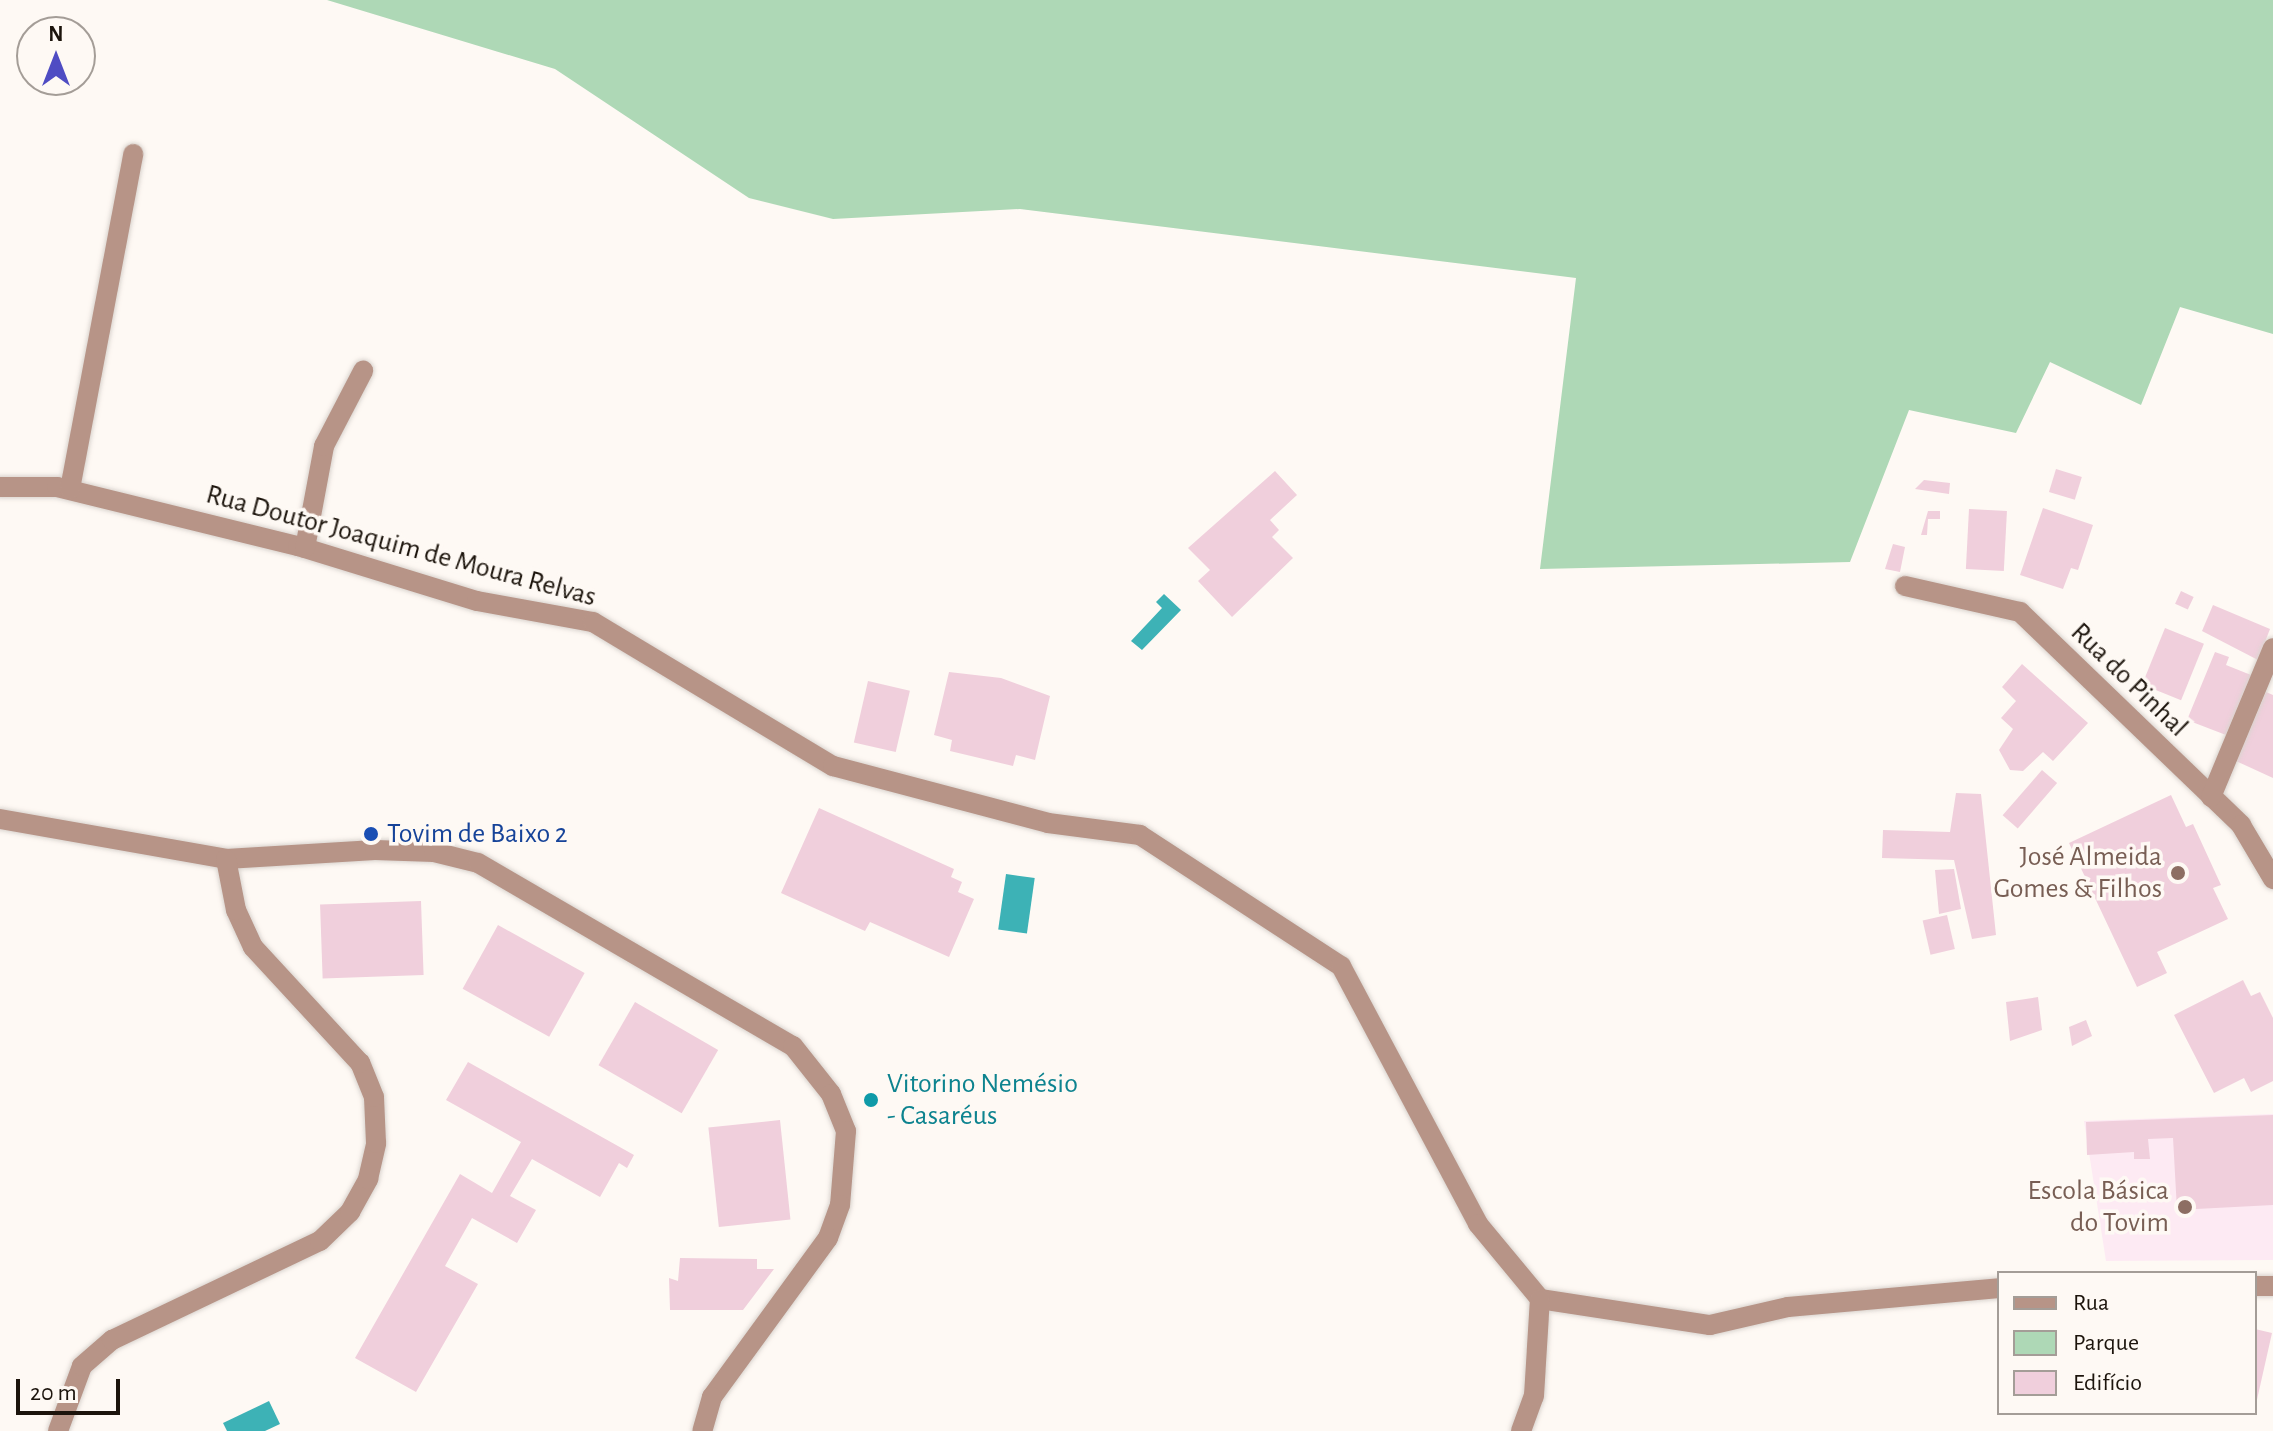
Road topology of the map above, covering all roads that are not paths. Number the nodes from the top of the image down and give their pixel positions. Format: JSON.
{"nodes":[{"id":1,"x":133,"y":154,"type":"dead end"},
{"id":2,"x":363,"y":371,"type":"dead end"},
{"id":3,"x":0,"y":487,"type":"edge"},
{"id":4,"x":70,"y":489,"type":"junction"},
{"id":5,"x":305,"y":548,"type":"junction"},
{"id":6,"x":1905,"y":586,"type":"dead end"},
{"id":7,"x":2273,"y":648,"type":"edge"},
{"id":8,"x":2211,"y":797,"type":"junction"},
{"id":9,"x":0,"y":819,"type":"edge"},
{"id":10,"x":226,"y":859,"type":"junction"},
{"id":11,"x":2272,"y":873,"type":"edge"},
{"id":12,"x":1997,"y":1288,"type":"edge"},
{"id":13,"x":1540,"y":1299,"type":"junction"},
{"id":14,"x":58,"y":1431,"type":"edge"},
{"id":15,"x":702,"y":1431,"type":"edge"},
{"id":16,"x":1521,"y":1431,"type":"edge"}],
"edges":[{"from":1,"to":4,"type":"street"},
{"from":2,"to":5,"type":"street"},
{"from":3,"to":4,"type":"street","name":"Rua Doutor Joaquim de Moura Relvas"},
{"from":4,"to":5,"type":"street","name":"Rua Doutor Joaquim de Moura Relvas"},
{"from":5,"to":13,"type":"street","name":"Rua Doutor Joaquim de Moura Relvas"},
{"from":6,"to":8,"type":"street","name":"Rua do Pinhal"},
{"from":7,"to":8,"type":"street"},
{"from":8,"to":11,"type":"street","name":"Rua do Pinhal"},
{"from":9,"to":10,"type":"street"},
{"from":10,"to":14,"type":"street"},
{"from":10,"to":15,"type":"street"},
{"from":12,"to":13,"type":"street"},
{"from":13,"to":16,"type":"street"}]}
